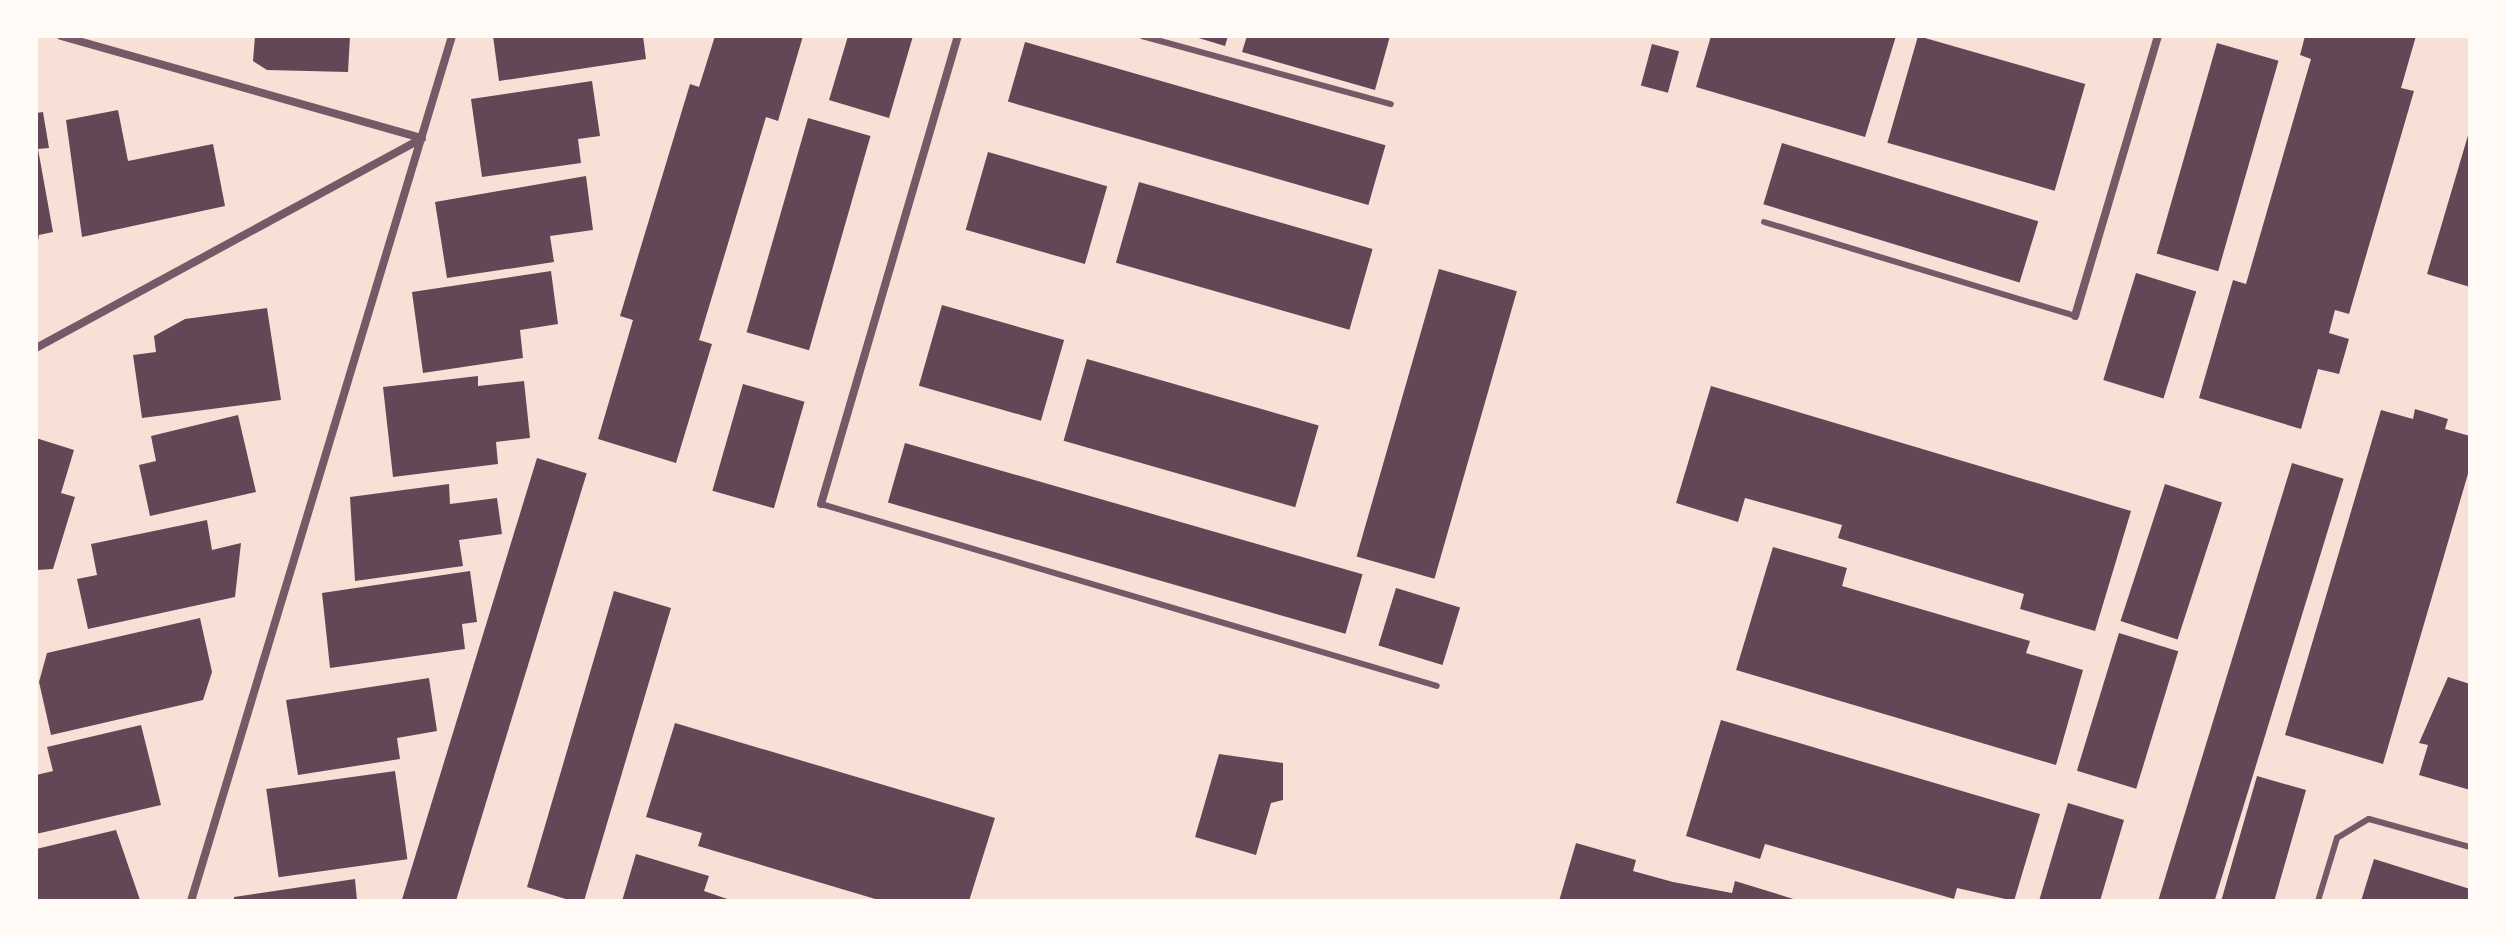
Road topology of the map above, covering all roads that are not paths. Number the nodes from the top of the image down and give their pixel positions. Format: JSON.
{"nodes":[{"id":1,"x":61,"y":36,"type":"edge"},
{"id":2,"x":452,"y":36,"type":"edge"},
{"id":3,"x":958,"y":36,"type":"edge"},
{"id":4,"x":1142,"y":36,"type":"edge"},
{"id":5,"x":2158,"y":36,"type":"edge"},
{"id":6,"x":1391,"y":104,"type":"dead end"},
{"id":7,"x":422,"y":138,"type":"junction"},
{"id":8,"x":1764,"y":222,"type":"dead end"},
{"id":9,"x":2075,"y":316,"type":"joint"},
{"id":10,"x":36,"y":348,"type":"edge"},
{"id":11,"x":821,"y":504,"type":"joint"},
{"id":12,"x":1437,"y":686,"type":"dead end"},
{"id":13,"x":2470,"y":847,"type":"edge"},
{"id":14,"x":191,"y":901,"type":"edge"},
{"id":15,"x":2318,"y":901,"type":"edge"}],
"edges":[{"from":1,"to":7,"type":"street"},
{"from":2,"to":7,"type":"street"},
{"from":3,"to":11,"type":"street"},
{"from":4,"to":6,"type":"lane"},
{"from":5,"to":9,"type":"street"},
{"from":7,"to":10,"type":"street"},
{"from":7,"to":14,"type":"street"},
{"from":8,"to":9,"type":"lane"},
{"from":11,"to":12,"type":"lane"},
{"from":13,"to":15,"type":"lane"}]}
